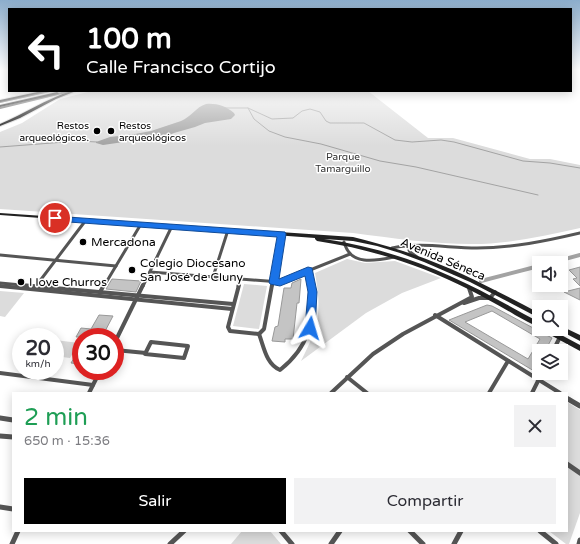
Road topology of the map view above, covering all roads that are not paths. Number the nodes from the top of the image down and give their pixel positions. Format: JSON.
{"nodes":[{"id":1,"x":31,"y":95,"type":"edge"},
{"id":2,"x":33,"y":95,"type":"edge"},
{"id":3,"x":38,"y":95,"type":"edge"},
{"id":4,"x":44,"y":95,"type":"edge"},
{"id":5,"x":46,"y":95,"type":"edge"},
{"id":6,"x":62,"y":95,"type":"edge"},
{"id":7,"x":0,"y":104,"type":"edge"},
{"id":8,"x":0,"y":125,"type":"edge"},
{"id":9,"x":0,"y":214,"type":"edge"},
{"id":10,"x":86,"y":220,"type":"junction"},
{"id":11,"x":140,"y":224,"type":"junction"},
{"id":12,"x":172,"y":226,"type":"junction"},
{"id":13,"x":228,"y":230,"type":"junction"},
{"id":14,"x":580,"y":233,"type":"edge"},
{"id":15,"x":282,"y":234,"type":"junction"},
{"id":16,"x":288,"y":234,"type":"junction"},
{"id":17,"x":344,"y":242,"type":"junction"},
{"id":18,"x":416,"y":245,"type":"junction"},
{"id":19,"x":392,"y":248,"type":"junction"},
{"id":20,"x":350,"y":254,"type":"junction"},
{"id":21,"x":0,"y":255,"type":"edge"},
{"id":22,"x":396,"y":257,"type":"junction"},
{"id":23,"x":417,"y":257,"type":"junction"},
{"id":24,"x":56,"y":259,"type":"junction"},
{"id":25,"x":116,"y":266,"type":"junction"},
{"id":26,"x":308,"y":271,"type":"junction"},
{"id":27,"x":150,"y":272,"type":"junction"},
{"id":28,"x":213,"y":277,"type":"junction"},
{"id":29,"x":240,"y":279,"type":"junction"},
{"id":30,"x":273,"y":282,"type":"junction"},
{"id":31,"x":0,"y":283,"type":"edge"},
{"id":32,"x":0,"y":286,"type":"edge"},
{"id":33,"x":467,"y":286,"type":"junction"},
{"id":34,"x":34,"y":288,"type":"junction"},
{"id":35,"x":100,"y":292,"type":"junction"},
{"id":36,"x":495,"y":292,"type":"junction"},
{"id":37,"x":137,"y":298,"type":"junction"},
{"id":38,"x":490,"y":298,"type":"junction"},
{"id":39,"x":233,"y":306,"type":"junction"},
{"id":40,"x":448,"y":309,"type":"junction"},
{"id":41,"x":532,"y":312,"type":"edge"},
{"id":42,"x":435,"y":315,"type":"junction"},
{"id":43,"x":532,"y":322,"type":"edge"},
{"id":44,"x":122,"y":328,"type":"edge"},
{"id":45,"x":568,"y":332,"type":"edge"},
{"id":46,"x":260,"y":334,"type":"junction"},
{"id":47,"x":560,"y":337,"type":"joint"},
{"id":48,"x":580,"y":338,"type":"edge"},
{"id":49,"x":556,"y":344,"type":"edge"},
{"id":50,"x":580,"y":348,"type":"edge"},
{"id":51,"x":124,"y":351,"type":"edge"},
{"id":52,"x":146,"y":353,"type":"junction"},
{"id":53,"x":508,"y":361,"type":"junction"},
{"id":54,"x":0,"y":373,"type":"edge"},
{"id":55,"x":532,"y":376,"type":"edge"},
{"id":56,"x":347,"y":378,"type":"junction"},
{"id":57,"x":96,"y":380,"type":"edge"},
{"id":58,"x":538,"y":380,"type":"joint"},
{"id":59,"x":93,"y":385,"type":"junction"},
{"id":60,"x":90,"y":392,"type":"edge"},
{"id":61,"x":332,"y":392,"type":"edge"},
{"id":62,"x":366,"y":392,"type":"edge"},
{"id":63,"x":490,"y":392,"type":"edge"},
{"id":64,"x":532,"y":392,"type":"edge"},
{"id":65,"x":558,"y":392,"type":"edge"},
{"id":66,"x":568,"y":399,"type":"edge"},
{"id":67,"x":580,"y":406,"type":"edge"},
{"id":68,"x":0,"y":418,"type":"edge"},
{"id":69,"x":12,"y":420,"type":"edge"},
{"id":70,"x":0,"y":436,"type":"edge"},
{"id":71,"x":12,"y":437,"type":"edge"},
{"id":72,"x":568,"y":465,"type":"edge"},
{"id":73,"x":580,"y":474,"type":"edge"},
{"id":74,"x":0,"y":507,"type":"edge"},
{"id":75,"x":12,"y":509,"type":"edge"},
{"id":76,"x":18,"y":532,"type":"edge"},
{"id":77,"x":183,"y":532,"type":"edge"},
{"id":78,"x":282,"y":532,"type":"edge"},
{"id":79,"x":339,"y":532,"type":"edge"},
{"id":80,"x":411,"y":532,"type":"edge"},
{"id":81,"x":460,"y":532,"type":"edge"},
{"id":82,"x":541,"y":532,"type":"edge"},
{"id":83,"x":580,"y":540,"type":"edge"},
{"id":84,"x":12,"y":544,"type":"edge"},
{"id":85,"x":170,"y":544,"type":"edge"},
{"id":86,"x":292,"y":544,"type":"edge"},
{"id":87,"x":331,"y":544,"type":"edge"},
{"id":88,"x":423,"y":544,"type":"edge"},
{"id":89,"x":454,"y":544,"type":"edge"},
{"id":90,"x":556,"y":544,"type":"edge"},
{"id":91,"x":578,"y":544,"type":"edge"}],
"edges":[{"from":1,"to":7,"type":"highway"},
{"from":2,"to":7,"type":"street"},
{"from":3,"to":7,"type":"highway"},
{"from":4,"to":7,"type":"highway"},
{"from":5,"to":7,"type":"street"},
{"from":6,"to":8,"type":"highway"},
{"from":9,"to":10,"type":"street","name":"Avenida Séneca"},
{"from":10,"to":11,"type":"street","name":"Avenida Séneca"},
{"from":10,"to":24,"type":"street"},
{"from":11,"to":12,"type":"street","name":"Avenida Séneca"},
{"from":11,"to":25,"type":"street"},
{"from":12,"to":13,"type":"street","name":"Avenida Séneca"},
{"from":12,"to":27,"type":"street"},
{"from":13,"to":15,"type":"street","name":"Avenida Séneca"},
{"from":13,"to":28,"type":"street"},
{"from":14,"to":18,"type":"street"},
{"from":15,"to":16,"type":"street","name":"Avenida Séneca"},
{"from":15,"to":30,"type":"street"},
{"from":16,"to":17,"type":"street","name":"Avenida Séneca"},
{"from":16,"to":19,"type":"street","name":"Avenida Séneca"},
{"from":17,"to":20,"type":"street"},
{"from":17,"to":22,"type":"street","name":"Avenida Séneca"},
{"from":18,"to":19,"type":"street"},
{"from":18,"to":23,"type":"street"},
{"from":19,"to":23,"type":"street","name":"Avenida Séneca"},
{"from":20,"to":22,"type":"street"},
{"from":20,"to":26,"type":"street"},
{"from":21,"to":24,"type":"street"},
{"from":22,"to":33,"type":"street","name":"Avenida Séneca"},
{"from":23,"to":36,"type":"street","name":"Avenida Séneca"},
{"from":24,"to":25,"type":"street"},
{"from":24,"to":34,"type":"street"},
{"from":25,"to":35,"type":"street"},
{"from":26,"to":30,"type":"street"},
{"from":26,"to":46,"type":"street"},
{"from":27,"to":28,"type":"street"},
{"from":27,"to":37,"type":"street"},
{"from":28,"to":29,"type":"street"},
{"from":29,"to":30,"type":"street"},
{"from":29,"to":39,"type":"street"},
{"from":30,"to":46,"type":"street"},
{"from":31,"to":34,"type":"street"},
{"from":32,"to":34,"type":"street"},
{"from":33,"to":38,"type":"street","name":"Avenida Séneca"},
{"from":33,"to":40,"type":"street"},
{"from":34,"to":35,"type":"street"},
{"from":34,"to":37,"type":"street"},
{"from":35,"to":37,"type":"street"},
{"from":36,"to":38,"type":"street"},
{"from":36,"to":41,"type":"street","name":"Avenida Séneca"},
{"from":37,"to":39,"type":"street"},
{"from":37,"to":44,"type":"street"},
{"from":38,"to":40,"type":"street"},
{"from":38,"to":43,"type":"street","name":"Avenida Séneca"},
{"from":39,"to":46,"type":"street"},
{"from":40,"to":42,"type":"street"},
{"from":42,"to":53,"type":"street"},
{"from":42,"to":56,"type":"street"},
{"from":45,"to":48,"type":"street"},
{"from":47,"to":49,"type":"street"},
{"from":47,"to":50,"type":"street"},
{"from":51,"to":52,"type":"street"},
{"from":52,"to":52,"type":"street"},
{"from":53,"to":55,"type":"street"},
{"from":53,"to":63,"type":"street"},
{"from":54,"to":59,"type":"street"},
{"from":56,"to":61,"type":"street"},
{"from":56,"to":62,"type":"street"},
{"from":57,"to":59,"type":"street"},
{"from":58,"to":64,"type":"street"},
{"from":58,"to":65,"type":"street"},
{"from":59,"to":60,"type":"street"},
{"from":66,"to":67,"type":"street"},
{"from":68,"to":69,"type":"street"},
{"from":70,"to":71,"type":"street"},
{"from":72,"to":73,"type":"street"},
{"from":74,"to":75,"type":"street"},
{"from":76,"to":84,"type":"street"},
{"from":77,"to":85,"type":"street"},
{"from":78,"to":86,"type":"street"},
{"from":79,"to":87,"type":"street"},
{"from":80,"to":88,"type":"street"},
{"from":81,"to":89,"type":"street"},
{"from":82,"to":90,"type":"street"},
{"from":83,"to":91,"type":"street"}]}
